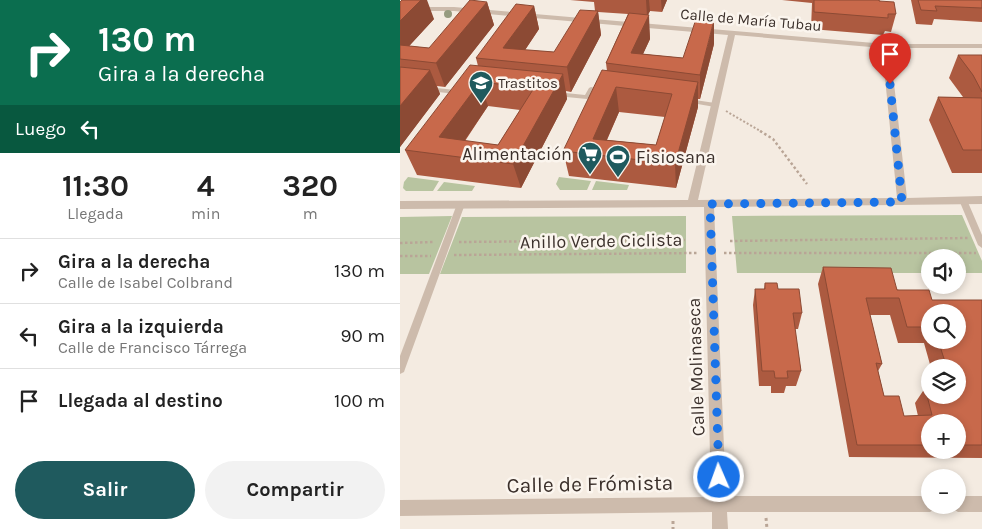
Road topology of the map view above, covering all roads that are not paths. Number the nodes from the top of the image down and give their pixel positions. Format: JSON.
{"nodes":[{"id":1,"x":411,"y":6,"type":"edge"},
{"id":2,"x":400,"y":19,"type":"edge"},
{"id":3,"x":732,"y":32,"type":"junction"},
{"id":4,"x":886,"y":46,"type":"junction"},
{"id":5,"x":982,"y":46,"type":"edge"},
{"id":6,"x":464,"y":84,"type":"edge"},
{"id":7,"x":419,"y":88,"type":"edge"},
{"id":8,"x":610,"y":92,"type":"edge"},
{"id":9,"x":549,"y":93,"type":"edge"},
{"id":10,"x":677,"y":100,"type":"edge"},
{"id":11,"x":715,"y":105,"type":"junction"},
{"id":12,"x":963,"y":200,"type":"junction"},
{"id":13,"x":982,"y":200,"type":"edge"},
{"id":14,"x":902,"y":202,"type":"junction"},
{"id":15,"x":400,"y":204,"type":"edge"},
{"id":16,"x":461,"y":204,"type":"junction"},
{"id":17,"x":692,"y":204,"type":"junction"},
{"id":18,"x":710,"y":204,"type":"junction"},
{"id":19,"x":981,"y":242,"type":"edge"},
{"id":20,"x":400,"y":369,"type":"edge"},
{"id":21,"x":720,"y":504,"type":"junction"},
{"id":22,"x":921,"y":504,"type":"edge"},
{"id":23,"x":966,"y":504,"type":"edge"},
{"id":24,"x":982,"y":504,"type":"edge"},
{"id":25,"x":400,"y":508,"type":"edge"},
{"id":26,"x":720,"y":529,"type":"edge"}],
"edges":[{"from":1,"to":2,"type":"street"},
{"from":2,"to":3,"type":"street","name":"Calle de María Tubau"},
{"from":3,"to":4,"type":"street","name":"Calle de María Tubau"},
{"from":3,"to":11,"type":"street"},
{"from":4,"to":5,"type":"street","name":"Calle de María Tubau"},
{"from":4,"to":14,"type":"street"},
{"from":6,"to":7,"type":"street"},
{"from":8,"to":9,"type":"street"},
{"from":10,"to":11,"type":"street"},
{"from":11,"to":17,"type":"street"},
{"from":12,"to":13,"type":"street"},
{"from":12,"to":14,"type":"street"},
{"from":12,"to":19,"type":"street"},
{"from":14,"to":18,"type":"street"},
{"from":15,"to":16,"type":"street"},
{"from":16,"to":17,"type":"street"},
{"from":16,"to":20,"type":"street"},
{"from":17,"to":18,"type":"street"},
{"from":18,"to":21,"type":"street","name":"Calle Molinaseca"},
{"from":21,"to":22,"type":"street","name":"Calle de Frómista"},
{"from":21,"to":25,"type":"street","name":"Calle de Frómista"},
{"from":21,"to":26,"type":"street","name":"Calle Molinaseca"},
{"from":23,"to":24,"type":"street"}]}
